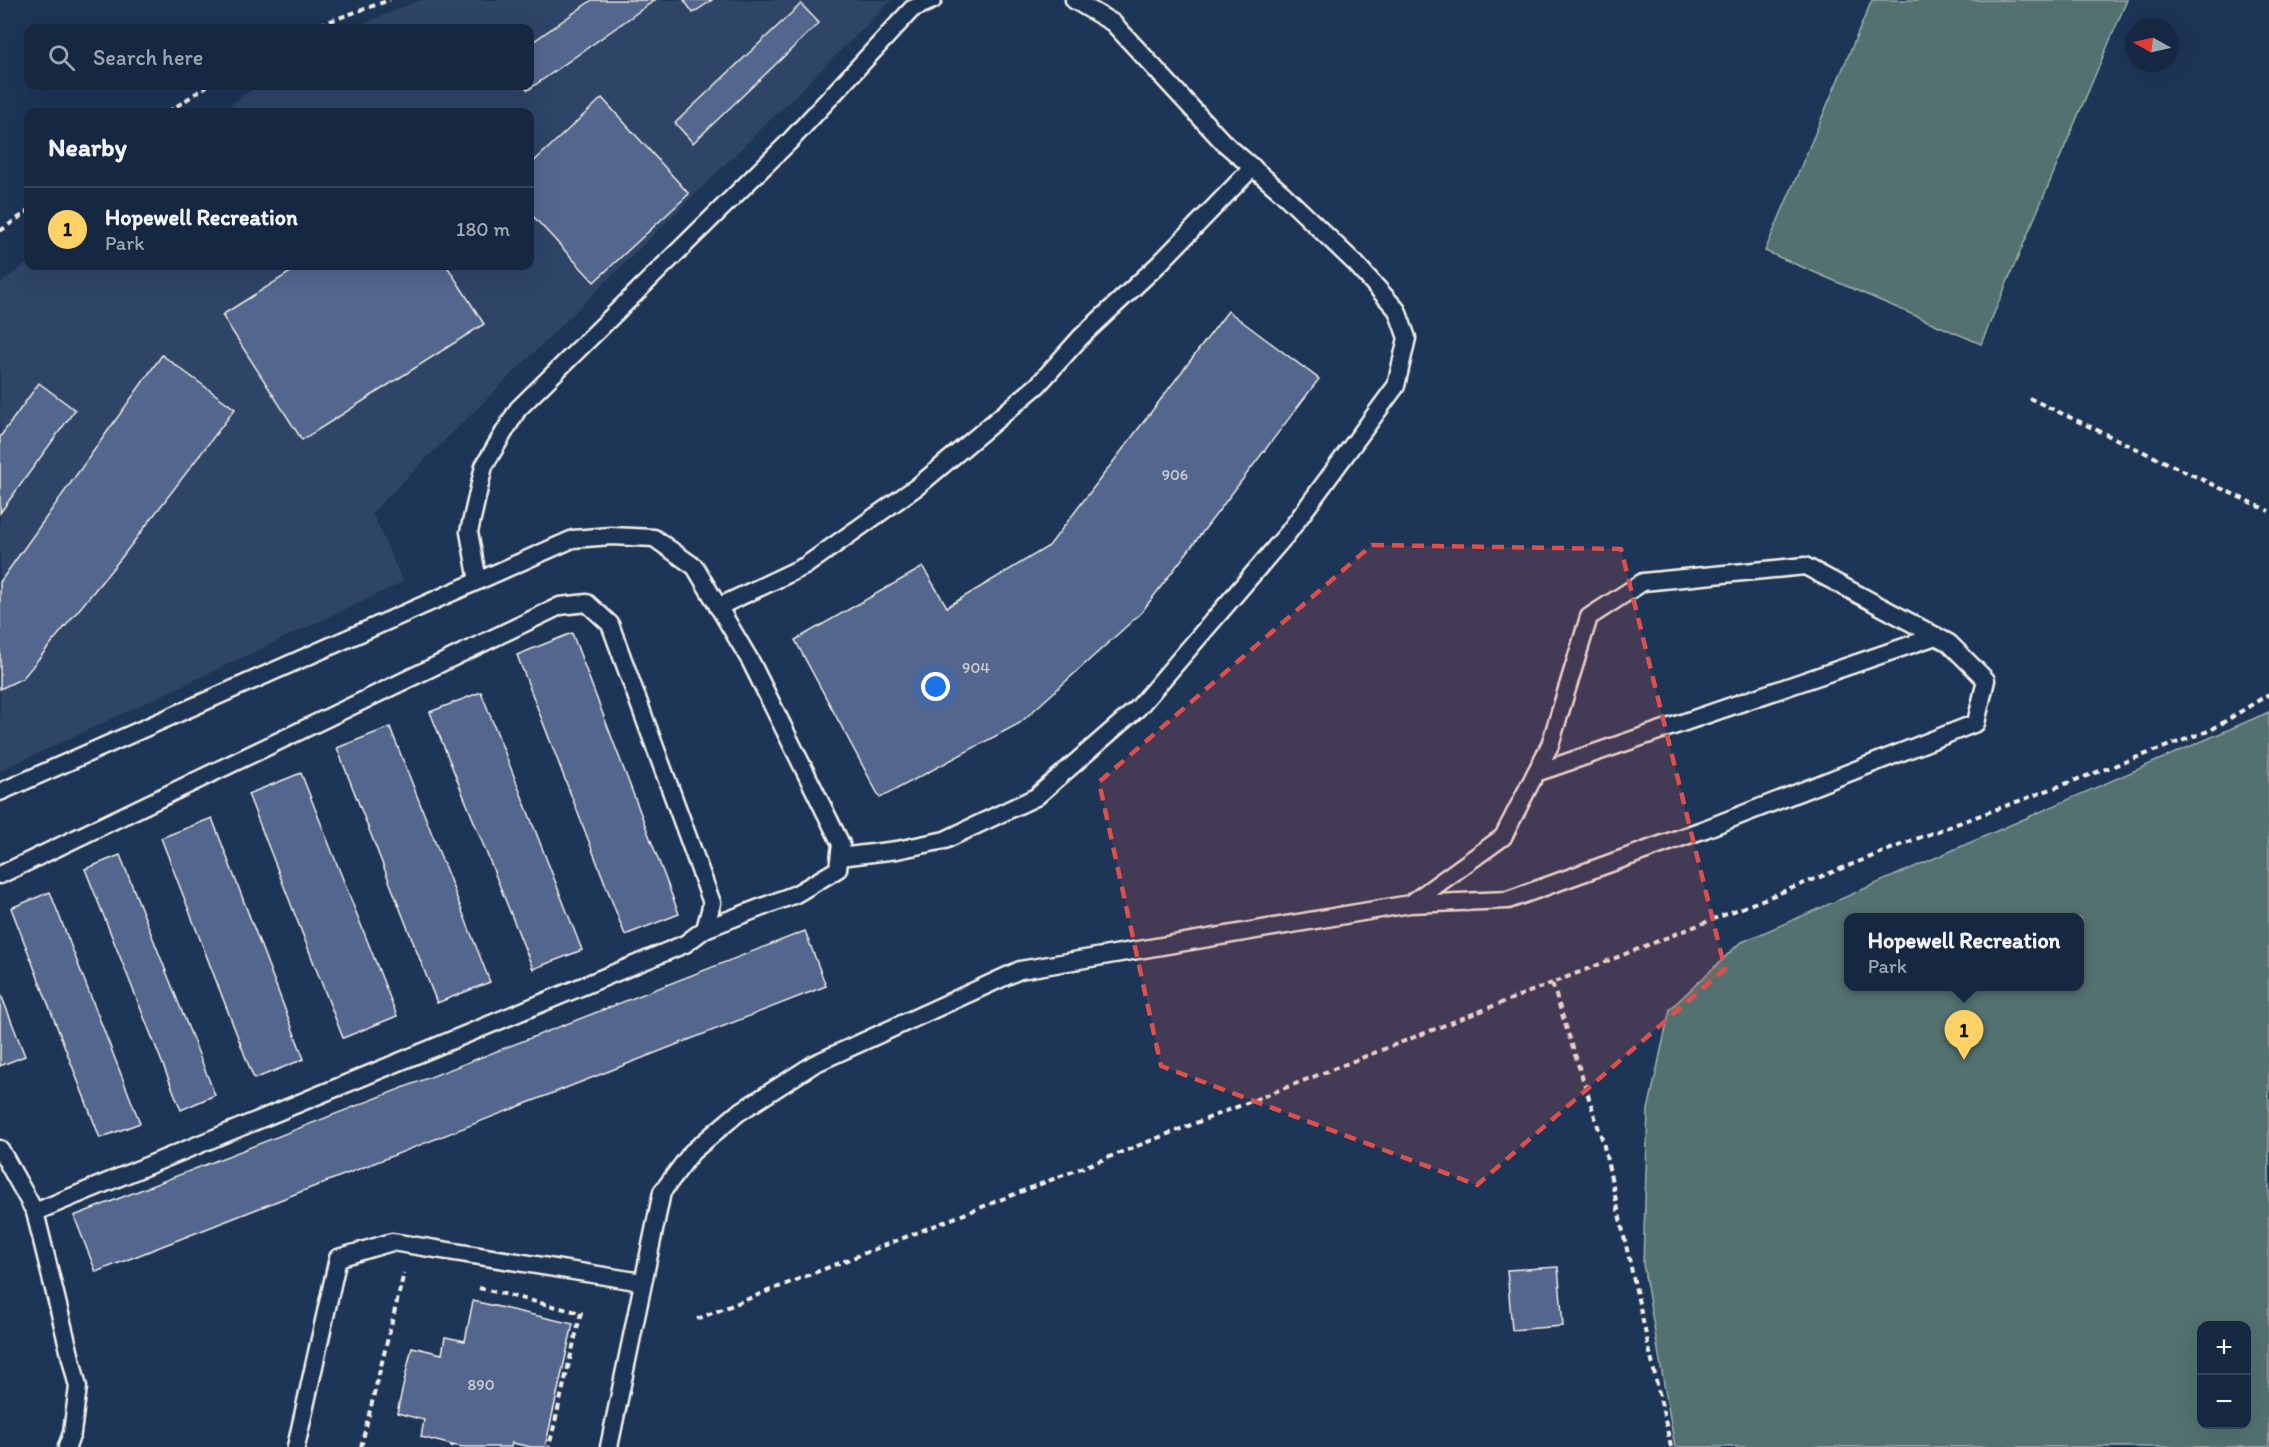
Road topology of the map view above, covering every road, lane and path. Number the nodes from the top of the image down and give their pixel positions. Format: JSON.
{"nodes":[{"id":1,"x":390,"y":0,"type":"edge"},
{"id":2,"x":933,"y":0,"type":"edge"},
{"id":3,"x":1074,"y":0,"type":"edge"},
{"id":4,"x":321,"y":24,"type":"edge"},
{"id":5,"x":201,"y":90,"type":"edge"},
{"id":6,"x":174,"y":108,"type":"edge"},
{"id":7,"x":1253,"y":167,"type":"junction"},
{"id":8,"x":24,"y":214,"type":"edge"},
{"id":9,"x":0,"y":231,"type":"edge"},
{"id":10,"x":2029,"y":399,"type":"dead end"},
{"id":11,"x":2269,"y":511,"type":"edge"},
{"id":12,"x":478,"y":581,"type":"junction"},
{"id":13,"x":718,"y":607,"type":"junction"},
{"id":14,"x":1936,"y":636,"type":"junction"},
{"id":15,"x":2269,"y":694,"type":"edge"},
{"id":16,"x":1536,"y":773,"type":"junction"},
{"id":17,"x":0,"y":792,"type":"edge"},
{"id":18,"x":840,"y":857,"type":"junction"},
{"id":19,"x":0,"y":874,"type":"edge"},
{"id":20,"x":1410,"y":904,"type":"junction"},
{"id":21,"x":705,"y":930,"type":"junction"},
{"id":22,"x":1552,"y":983,"type":"junction"},
{"id":23,"x":0,"y":1149,"type":"edge"},
{"id":24,"x":35,"y":1212,"type":"junction"},
{"id":25,"x":405,"y":1270,"type":"dead end"},
{"id":26,"x":642,"y":1282,"type":"junction"},
{"id":27,"x":471,"y":1286,"type":"dead end"},
{"id":28,"x":697,"y":1319,"type":"dead end"},
{"id":29,"x":66,"y":1447,"type":"edge"},
{"id":30,"x":296,"y":1447,"type":"edge"},
{"id":31,"x":361,"y":1447,"type":"edge"},
{"id":32,"x":549,"y":1447,"type":"edge"},
{"id":33,"x":609,"y":1447,"type":"edge"},
{"id":34,"x":1671,"y":1447,"type":"edge"}],
"edges":[{"from":1,"to":4,"type":"path"},
{"from":2,"to":12,"type":"lane"},
{"from":3,"to":7,"type":"lane"},
{"from":5,"to":6,"type":"path"},
{"from":7,"to":13,"type":"lane"},
{"from":7,"to":18,"type":"lane"},
{"from":8,"to":9,"type":"path"},
{"from":10,"to":11,"type":"path"},
{"from":12,"to":13,"type":"lane"},
{"from":12,"to":17,"type":"lane"},
{"from":13,"to":18,"type":"lane"},
{"from":14,"to":16,"type":"lane"},
{"from":14,"to":16,"type":"lane"},
{"from":14,"to":20,"type":"lane"},
{"from":15,"to":22,"type":"path"},
{"from":16,"to":20,"type":"lane"},
{"from":18,"to":21,"type":"lane"},
{"from":19,"to":21,"type":"lane"},
{"from":20,"to":26,"type":"lane"},
{"from":21,"to":24,"type":"lane"},
{"from":22,"to":28,"type":"path"},
{"from":22,"to":34,"type":"path"},
{"from":23,"to":24,"type":"lane"},
{"from":24,"to":29,"type":"lane"},
{"from":25,"to":31,"type":"path"},
{"from":26,"to":30,"type":"lane"},
{"from":26,"to":33,"type":"lane"},
{"from":27,"to":32,"type":"path"}]}
